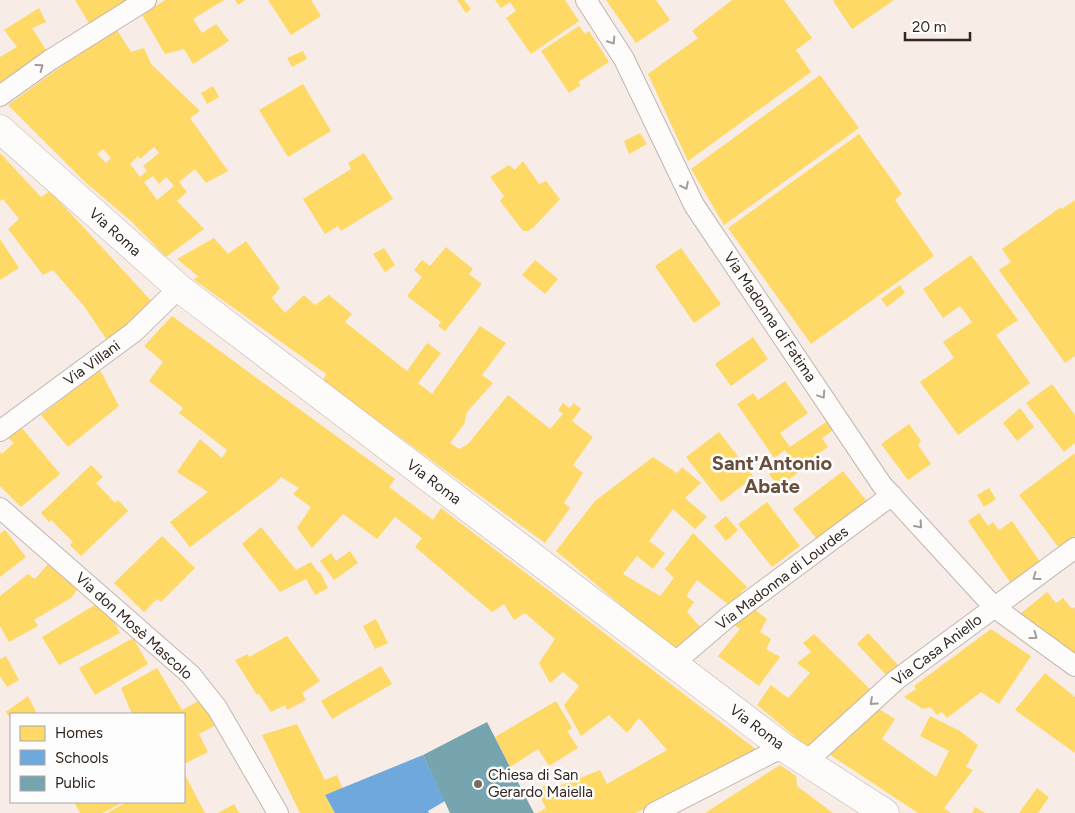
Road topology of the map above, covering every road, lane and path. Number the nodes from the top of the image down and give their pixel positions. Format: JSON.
{"nodes":[{"id":1,"x":146,"y":0,"type":"edge"},
{"id":2,"x":586,"y":0,"type":"edge"},
{"id":3,"x":0,"y":96,"type":"edge"},
{"id":4,"x":0,"y":129,"type":"edge"},
{"id":5,"x":179,"y":288,"type":"junction"},
{"id":6,"x":0,"y":431,"type":"edge"},
{"id":7,"x":892,"y":495,"type":"junction"},
{"id":8,"x":0,"y":508,"type":"edge"},
{"id":9,"x":1075,"y":548,"type":"edge"},
{"id":10,"x":994,"y":607,"type":"junction"},
{"id":11,"x":673,"y":664,"type":"junction"},
{"id":12,"x":1075,"y":666,"type":"edge"},
{"id":13,"x":783,"y":747,"type":"junction"},
{"id":14,"x":806,"y":762,"type":"junction"},
{"id":15,"x":278,"y":813,"type":"edge"},
{"id":16,"x":654,"y":813,"type":"edge"},
{"id":17,"x":885,"y":813,"type":"edge"}],
"edges":[{"from":3,"to":1,"type":"street","one_way":true},
{"from":2,"to":7,"type":"street","name":"Via Madonna di Fatima","one_way":true},
{"from":4,"to":5,"type":"main road","name":"Via Roma"},
{"from":5,"to":6,"type":"street","name":"Via Villani"},
{"from":5,"to":11,"type":"main road","name":"Via Roma"},
{"from":7,"to":10,"type":"street","name":"Via Madonna di Fatima","one_way":true},
{"from":7,"to":11,"type":"street","name":"Via Madonna di Lourdes"},
{"from":8,"to":15,"type":"street","name":"Via don Mosè Mascolo"},
{"from":9,"to":10,"type":"street","name":"Via Casa Aniello","one_way":true},
{"from":10,"to":12,"type":"street","name":"Via Madonna di Fatima","one_way":true},
{"from":10,"to":14,"type":"street","name":"Via Casa Aniello","one_way":true},
{"from":11,"to":13,"type":"main road","name":"Via Roma"},
{"from":13,"to":14,"type":"main road","name":"Via Roma"},
{"from":13,"to":16,"type":"street"},
{"from":14,"to":17,"type":"main road","name":"Via Roma"}]}
